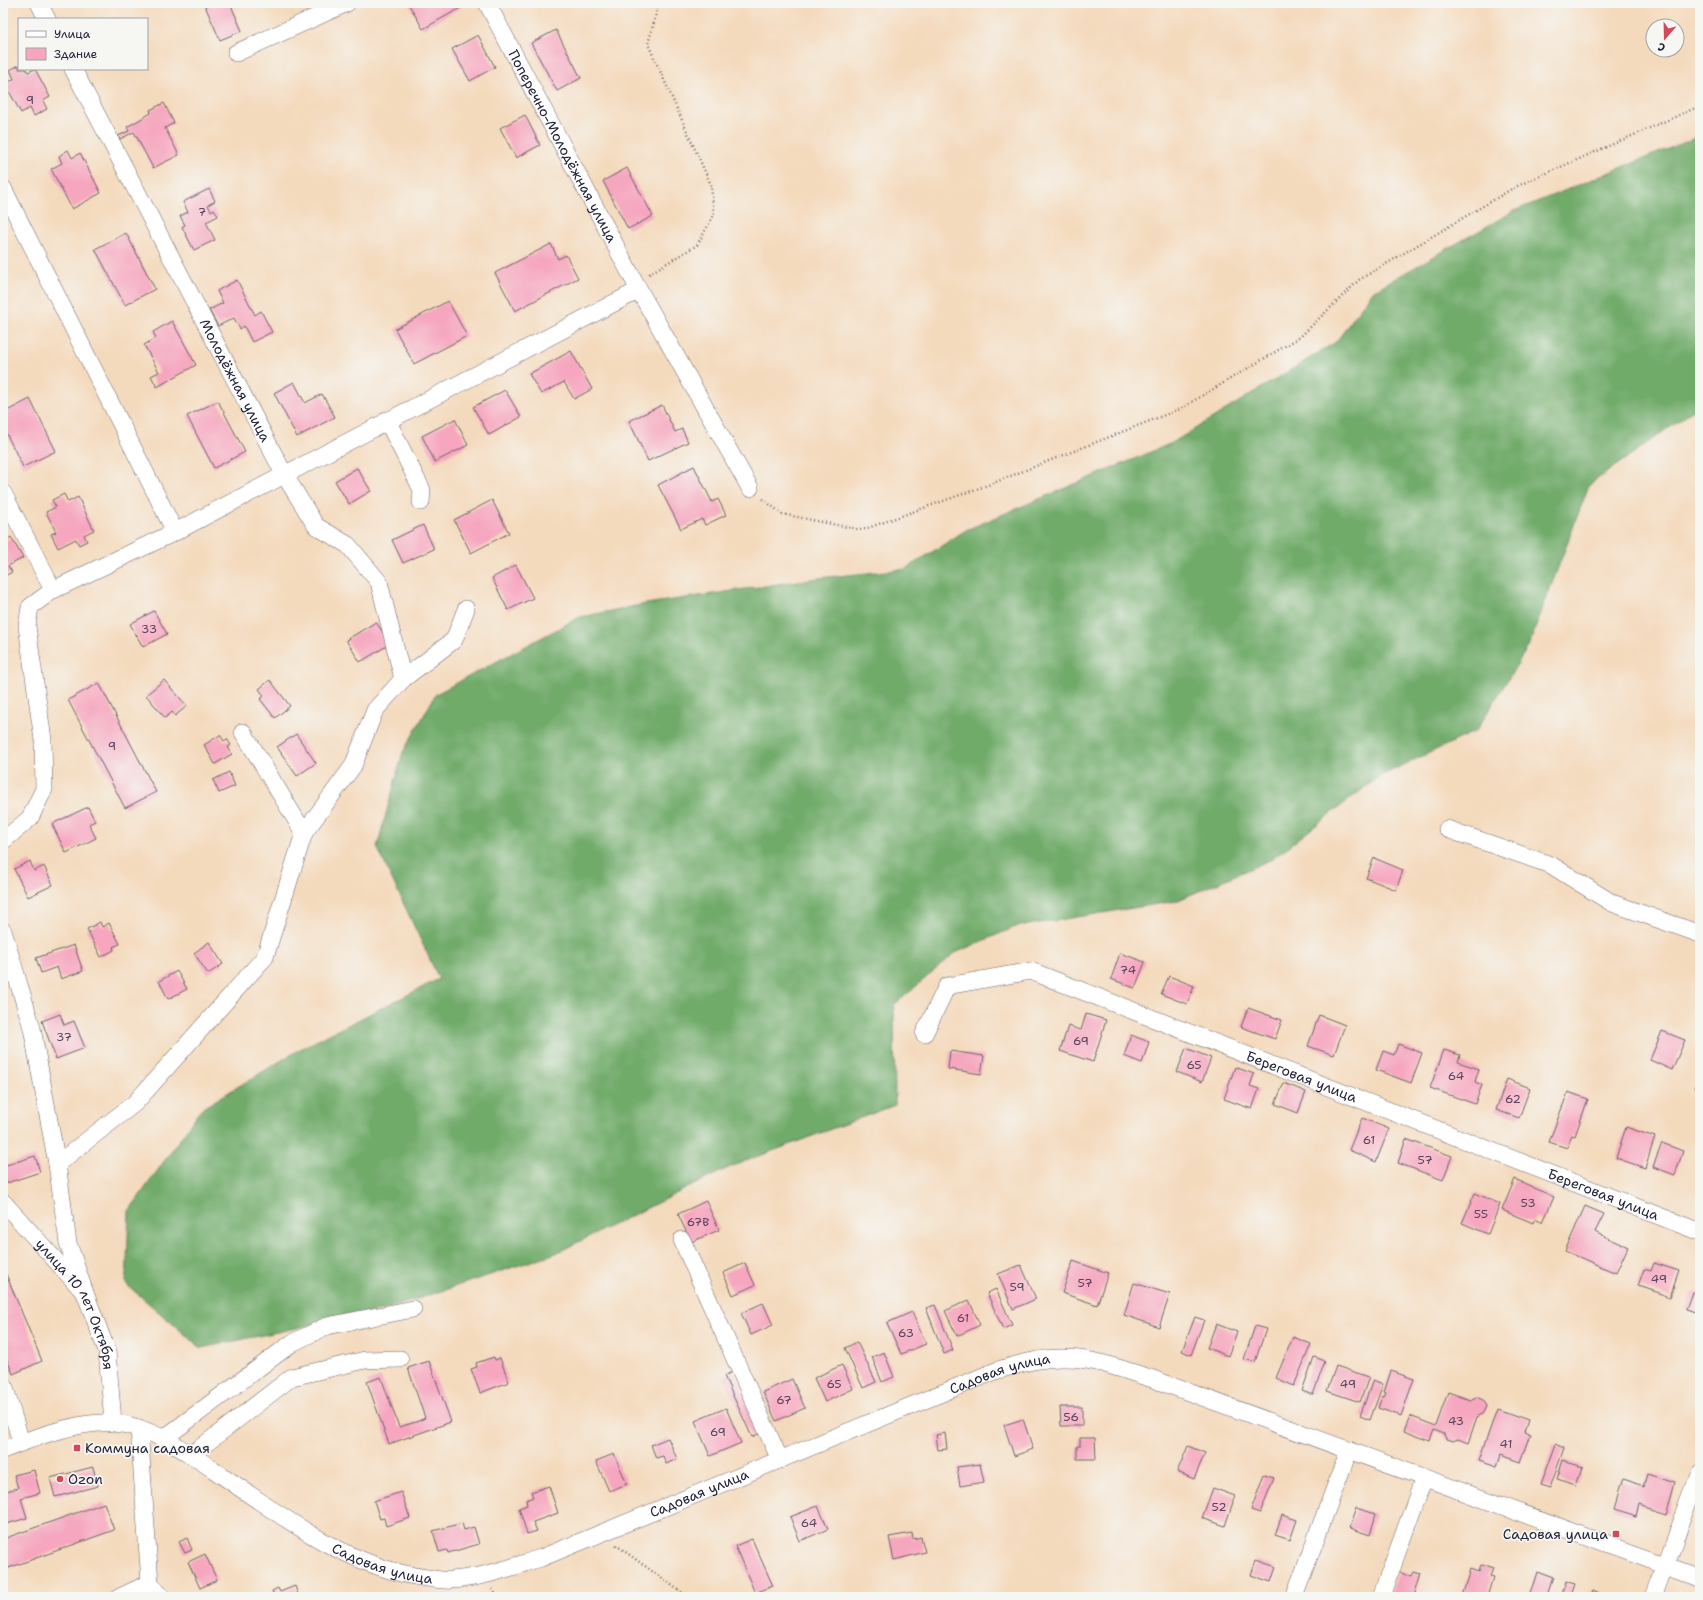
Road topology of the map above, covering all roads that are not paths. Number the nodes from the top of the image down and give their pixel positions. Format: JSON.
{"nodes":[{"id":1,"x":39,"y":3,"type":"edge"},
{"id":2,"x":347,"y":3,"type":"edge"},
{"id":3,"x":487,"y":3,"type":"edge"},
{"id":4,"x":46,"y":18,"type":"edge"},
{"id":5,"x":236,"y":53,"type":"dead end"},
{"id":6,"x":74,"y":70,"type":"edge"},
{"id":7,"x":3,"y":188,"type":"edge"},
{"id":8,"x":637,"y":286,"type":"junction"},
{"id":9,"x":387,"y":420,"type":"junction"},
{"id":10,"x":284,"y":474,"type":"junction"},
{"id":11,"x":750,"y":488,"type":"road end"},
{"id":12,"x":3,"y":493,"type":"edge"},
{"id":13,"x":421,"y":502,"type":"dead end"},
{"id":14,"x":175,"y":532,"type":"junction"},
{"id":15,"x":52,"y":590,"type":"junction"},
{"id":16,"x":466,"y":609,"type":"dead end"},
{"id":17,"x":403,"y":679,"type":"junction"},
{"id":18,"x":243,"y":732,"type":"dead end"},
{"id":19,"x":1447,"y":829,"type":"dead end"},
{"id":20,"x":304,"y":833,"type":"junction"},
{"id":21,"x":3,"y":841,"type":"edge"},
{"id":22,"x":3,"y":930,"type":"edge"},
{"id":23,"x":1700,"y":934,"type":"edge"},
{"id":24,"x":924,"y":1034,"type":"dead end"},
{"id":25,"x":57,"y":1164,"type":"junction"},
{"id":26,"x":3,"y":1202,"type":"edge"},
{"id":27,"x":1700,"y":1232,"type":"edge"},
{"id":28,"x":682,"y":1240,"type":"dead end"},
{"id":29,"x":86,"y":1293,"type":"junction"},
{"id":30,"x":412,"y":1309,"type":"dead end"},
{"id":31,"x":400,"y":1359,"type":"dead end"},
{"id":32,"x":4,"y":1385,"type":"dead end"},
{"id":33,"x":113,"y":1422,"type":"junction"},
{"id":34,"x":139,"y":1428,"type":"junction"},
{"id":35,"x":163,"y":1439,"type":"junction"},
{"id":36,"x":21,"y":1442,"type":"junction"},
{"id":37,"x":3,"y":1450,"type":"edge"},
{"id":38,"x":1349,"y":1450,"type":"junction"},
{"id":39,"x":191,"y":1455,"type":"junction"},
{"id":40,"x":780,"y":1460,"type":"junction"},
{"id":41,"x":1700,"y":1472,"type":"edge"},
{"id":42,"x":1424,"y":1478,"type":"junction"},
{"id":43,"x":1665,"y":1566,"type":"junction"},
{"id":44,"x":1700,"y":1578,"type":"edge"},
{"id":45,"x":150,"y":1583,"type":"junction"},
{"id":46,"x":120,"y":1597,"type":"edge"},
{"id":47,"x":162,"y":1597,"type":"edge"},
{"id":48,"x":1294,"y":1597,"type":"edge"},
{"id":49,"x":1381,"y":1597,"type":"edge"},
{"id":50,"x":1654,"y":1597,"type":"edge"}],
"edges":[{"from":1,"to":4,"type":"street"},
{"from":2,"to":5,"type":"street"},
{"from":3,"to":8,"type":"street","name":"Поперечно-Молодёжная улица"},
{"from":6,"to":10,"type":"street","name":"Молодёжная улица"},
{"from":7,"to":14,"type":"street"},
{"from":8,"to":9,"type":"street"},
{"from":8,"to":11,"type":"street","name":"Поперечно-Молодёжная улица"},
{"from":9,"to":10,"type":"street"},
{"from":9,"to":13,"type":"street"},
{"from":10,"to":14,"type":"street"},
{"from":10,"to":17,"type":"street","name":"Молодёжная улица"},
{"from":12,"to":15,"type":"street"},
{"from":14,"to":15,"type":"street"},
{"from":15,"to":21,"type":"street"},
{"from":16,"to":17,"type":"street"},
{"from":17,"to":20,"type":"street"},
{"from":18,"to":20,"type":"street"},
{"from":19,"to":23,"type":"street"},
{"from":20,"to":25,"type":"street"},
{"from":22,"to":25,"type":"street"},
{"from":24,"to":27,"type":"street","name":"Береговая улица"},
{"from":25,"to":29,"type":"street"},
{"from":26,"to":29,"type":"street","name":"улица 10 лет Октября"},
{"from":28,"to":40,"type":"street"},
{"from":29,"to":33,"type":"street","name":"улица 10 лет Октября"},
{"from":30,"to":35,"type":"street"},
{"from":31,"to":39,"type":"street"},
{"from":32,"to":36,"type":"street"},
{"from":33,"to":34,"type":"street","name":"Садовая улица"},
{"from":33,"to":36,"type":"street","name":"Садовая улица"},
{"from":34,"to":35,"type":"street","name":"Садовая улица"},
{"from":34,"to":45,"type":"street"},
{"from":35,"to":39,"type":"street","name":"Садовая улица"},
{"from":36,"to":37,"type":"street","name":"Садовая улица"},
{"from":38,"to":40,"type":"street","name":"Садовая улица"},
{"from":38,"to":42,"type":"street","name":"Садовая улица"},
{"from":38,"to":48,"type":"street"},
{"from":39,"to":40,"type":"street","name":"Садовая улица"},
{"from":41,"to":43,"type":"street"},
{"from":42,"to":43,"type":"street","name":"Садовая улица"},
{"from":42,"to":49,"type":"street"},
{"from":43,"to":44,"type":"street","name":"Садовая улица"},
{"from":43,"to":50,"type":"street"},
{"from":45,"to":46,"type":"street"},
{"from":45,"to":47,"type":"street"}]}
